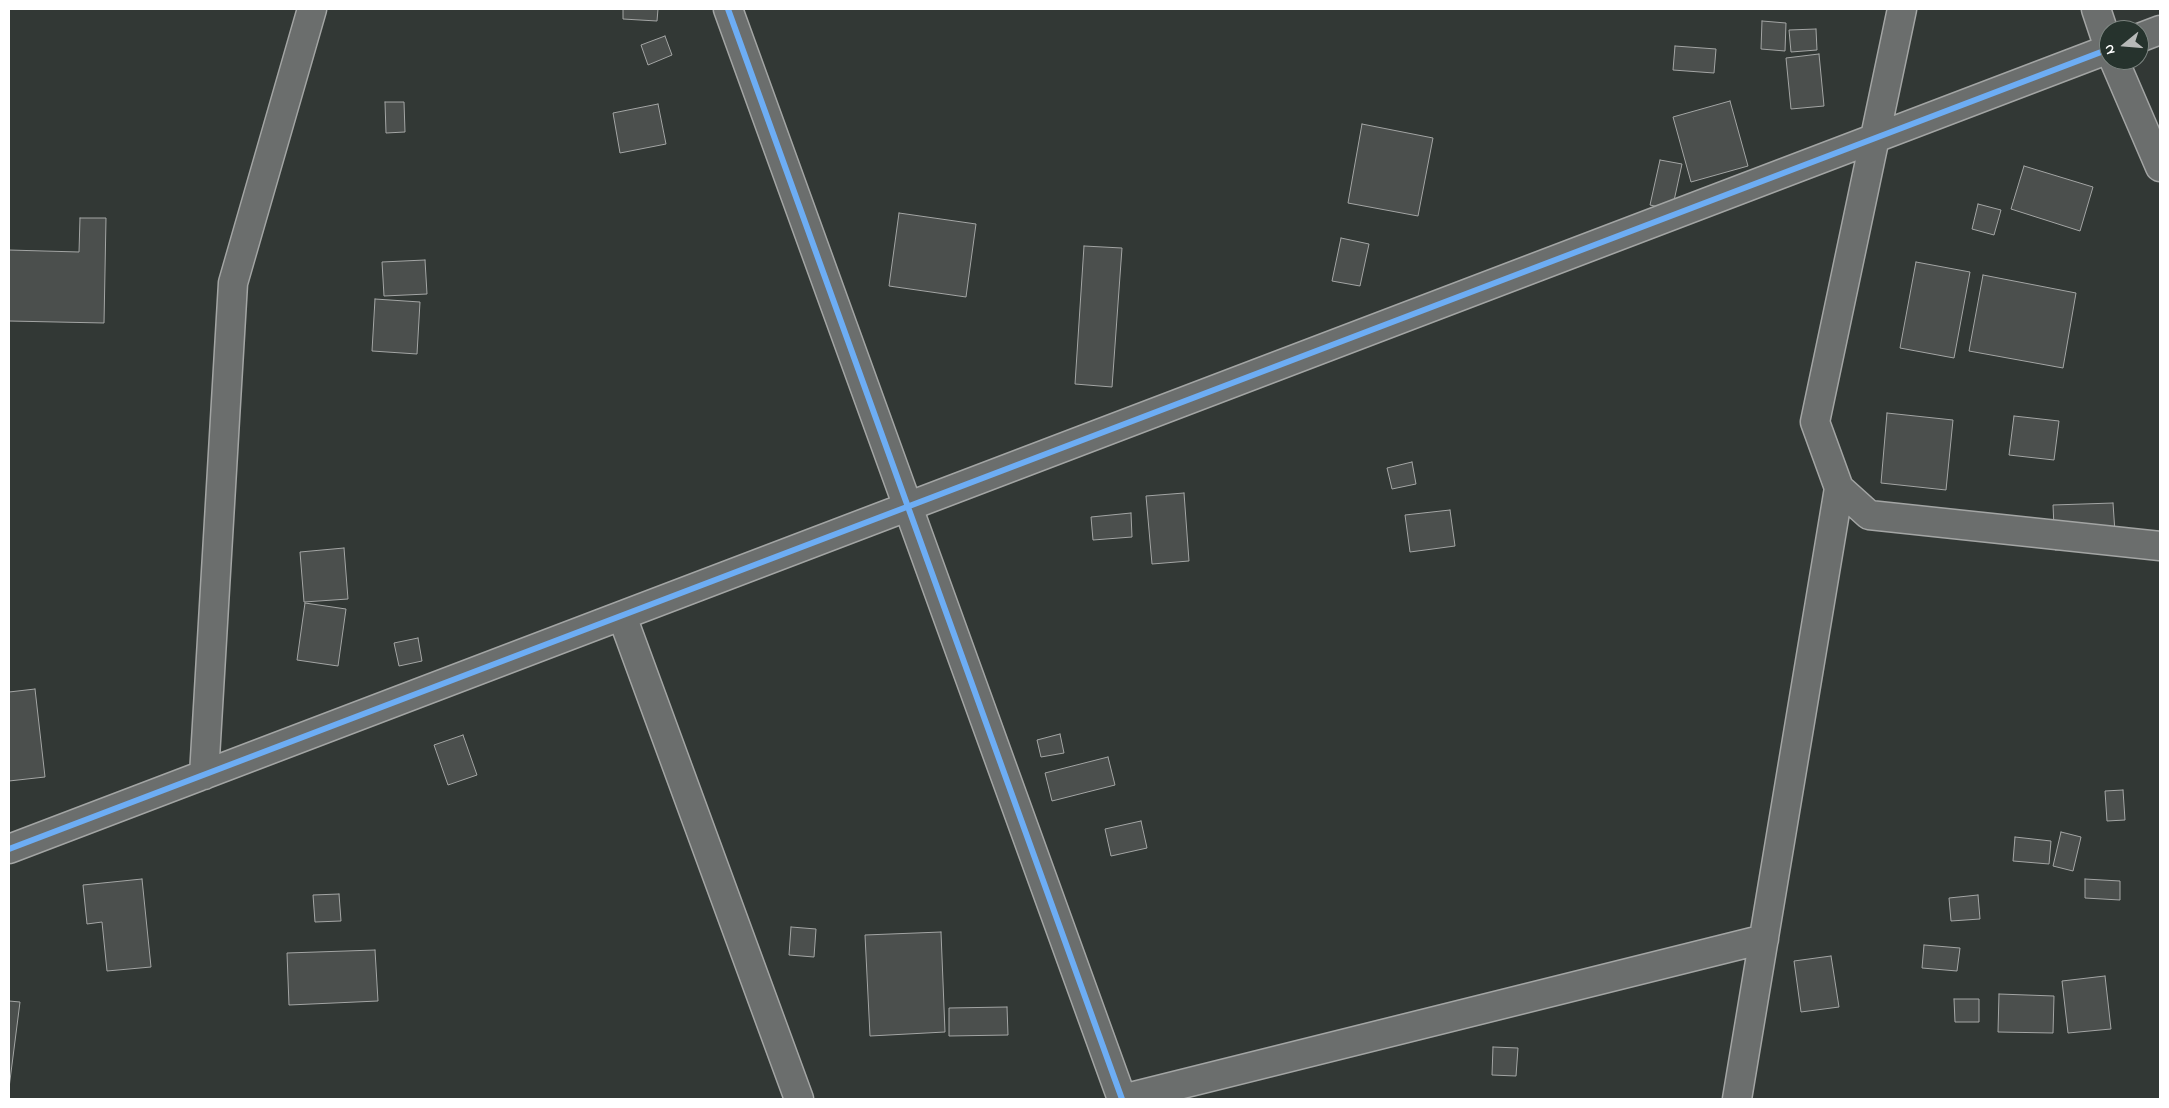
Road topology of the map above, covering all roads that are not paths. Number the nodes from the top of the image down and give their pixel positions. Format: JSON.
{"nodes":[{"id":1,"x":312,"y":9,"type":"edge"},
{"id":2,"x":728,"y":9,"type":"edge"},
{"id":3,"x":1902,"y":9,"type":"edge"},
{"id":4,"x":2099,"y":52,"type":"edge"},
{"id":5,"x":2118,"y":70,"type":"edge"},
{"id":6,"x":1873,"y":140,"type":"junction"},
{"id":7,"x":2160,"y":166,"type":"edge"},
{"id":8,"x":1839,"y":488,"type":"junction"},
{"id":9,"x":908,"y":507,"type":"junction"},
{"id":10,"x":2160,"y":546,"type":"edge"},
{"id":11,"x":622,"y":616,"type":"junction"},
{"id":12,"x":204,"y":775,"type":"junction"},
{"id":13,"x":9,"y":849,"type":"edge"},
{"id":14,"x":1764,"y":938,"type":"junction"},
{"id":15,"x":799,"y":1099,"type":"edge"},
{"id":16,"x":1122,"y":1099,"type":"edge"},
{"id":17,"x":1737,"y":1099,"type":"edge"}],
"edges":[{"from":1,"to":12,"type":"street"},
{"from":2,"to":9,"type":"street"},
{"from":3,"to":6,"type":"street"},
{"from":4,"to":6,"type":"street"},
{"from":5,"to":7,"type":"street"},
{"from":6,"to":8,"type":"street"},
{"from":6,"to":9,"type":"street"},
{"from":8,"to":10,"type":"street"},
{"from":8,"to":14,"type":"street"},
{"from":9,"to":11,"type":"street"},
{"from":9,"to":16,"type":"street"},
{"from":11,"to":12,"type":"street"},
{"from":11,"to":15,"type":"street"},
{"from":12,"to":13,"type":"street"},
{"from":14,"to":16,"type":"street"},
{"from":14,"to":17,"type":"street"}]}
